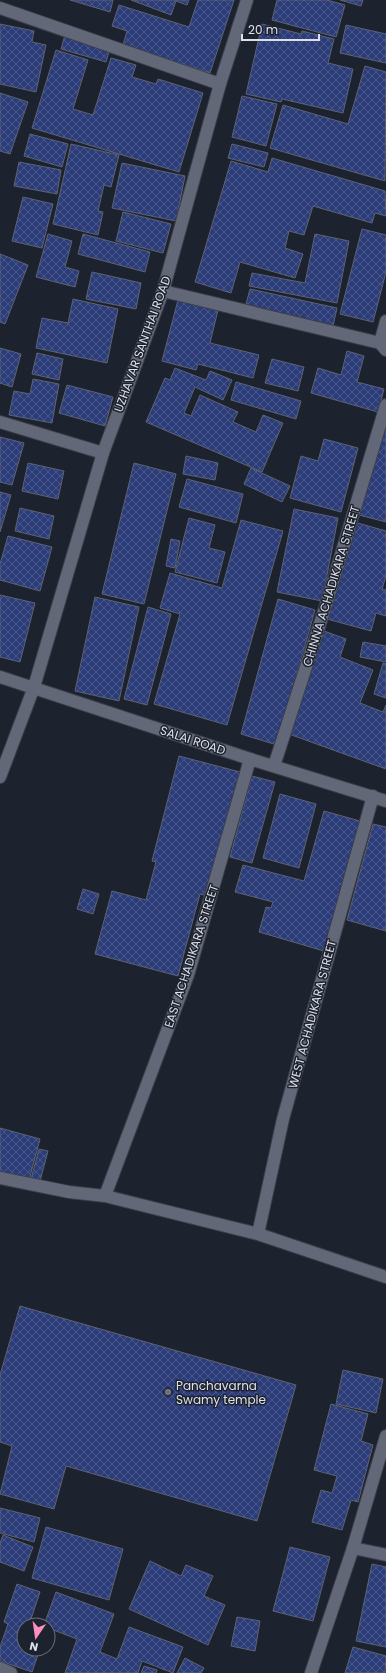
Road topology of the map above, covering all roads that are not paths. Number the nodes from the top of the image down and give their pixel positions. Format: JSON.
{"nodes":[{"id":1,"x":247,"y":0,"type":"edge"},
{"id":2,"x":0,"y":8,"type":"edge"},
{"id":3,"x":220,"y":84,"type":"junction"},
{"id":4,"x":163,"y":291,"type":"junction"},
{"id":5,"x":386,"y":321,"type":"edge"},
{"id":6,"x":383,"y":347,"type":"edge"},
{"id":7,"x":386,"y":405,"type":"edge"},
{"id":8,"x":0,"y":422,"type":"edge"},
{"id":9,"x":104,"y":452,"type":"junction"},
{"id":10,"x":0,"y":676,"type":"edge"},
{"id":11,"x":34,"y":687,"type":"junction"},
{"id":12,"x":250,"y":759,"type":"junction"},
{"id":13,"x":274,"y":766,"type":"junction"},
{"id":14,"x":0,"y":777,"type":"edge"},
{"id":15,"x":373,"y":796,"type":"junction"},
{"id":16,"x":386,"y":801,"type":"edge"},
{"id":17,"x":0,"y":1178,"type":"edge"},
{"id":18,"x":105,"y":1196,"type":"junction"},
{"id":19,"x":258,"y":1234,"type":"junction"},
{"id":20,"x":386,"y":1277,"type":"edge"},
{"id":21,"x":386,"y":1436,"type":"edge"},
{"id":22,"x":353,"y":1548,"type":"junction"},
{"id":23,"x":386,"y":1555,"type":"edge"},
{"id":24,"x":0,"y":1668,"type":"edge"},
{"id":25,"x":11,"y":1673,"type":"edge"},
{"id":26,"x":311,"y":1673,"type":"edge"}],
"edges":[{"from":1,"to":3,"type":"street","name":"UZHAVAR SANTHAI ROAD"},
{"from":2,"to":3,"type":"street"},
{"from":3,"to":4,"type":"street","name":"UZHAVAR SANTHAI ROAD"},
{"from":4,"to":6,"type":"street"},
{"from":4,"to":9,"type":"street","name":"UZHAVAR SANTHAI ROAD"},
{"from":5,"to":6,"type":"street"},
{"from":7,"to":13,"type":"street","name":"CHINNA ACHADIKARA STREET"},
{"from":8,"to":9,"type":"street"},
{"from":9,"to":11,"type":"street","name":"UZHAVAR SANTHAI ROAD"},
{"from":10,"to":11,"type":"street","name":"SALAI ROAD"},
{"from":11,"to":12,"type":"street","name":"SALAI ROAD"},
{"from":11,"to":14,"type":"street","name":"UZHAVAR SANTHAI ROAD"},
{"from":12,"to":13,"type":"street","name":"SALAI ROAD"},
{"from":12,"to":18,"type":"street","name":"EAST ACHADIKARA STREET"},
{"from":13,"to":15,"type":"street","name":"SALAI ROAD"},
{"from":15,"to":16,"type":"street","name":"SALAI ROAD"},
{"from":15,"to":19,"type":"street","name":"WEST ACHADIKARA STREET"},
{"from":17,"to":18,"type":"street"},
{"from":18,"to":19,"type":"street"},
{"from":19,"to":20,"type":"street"},
{"from":21,"to":22,"type":"street"},
{"from":22,"to":23,"type":"street"},
{"from":22,"to":26,"type":"street"},
{"from":24,"to":25,"type":"street"}]}
